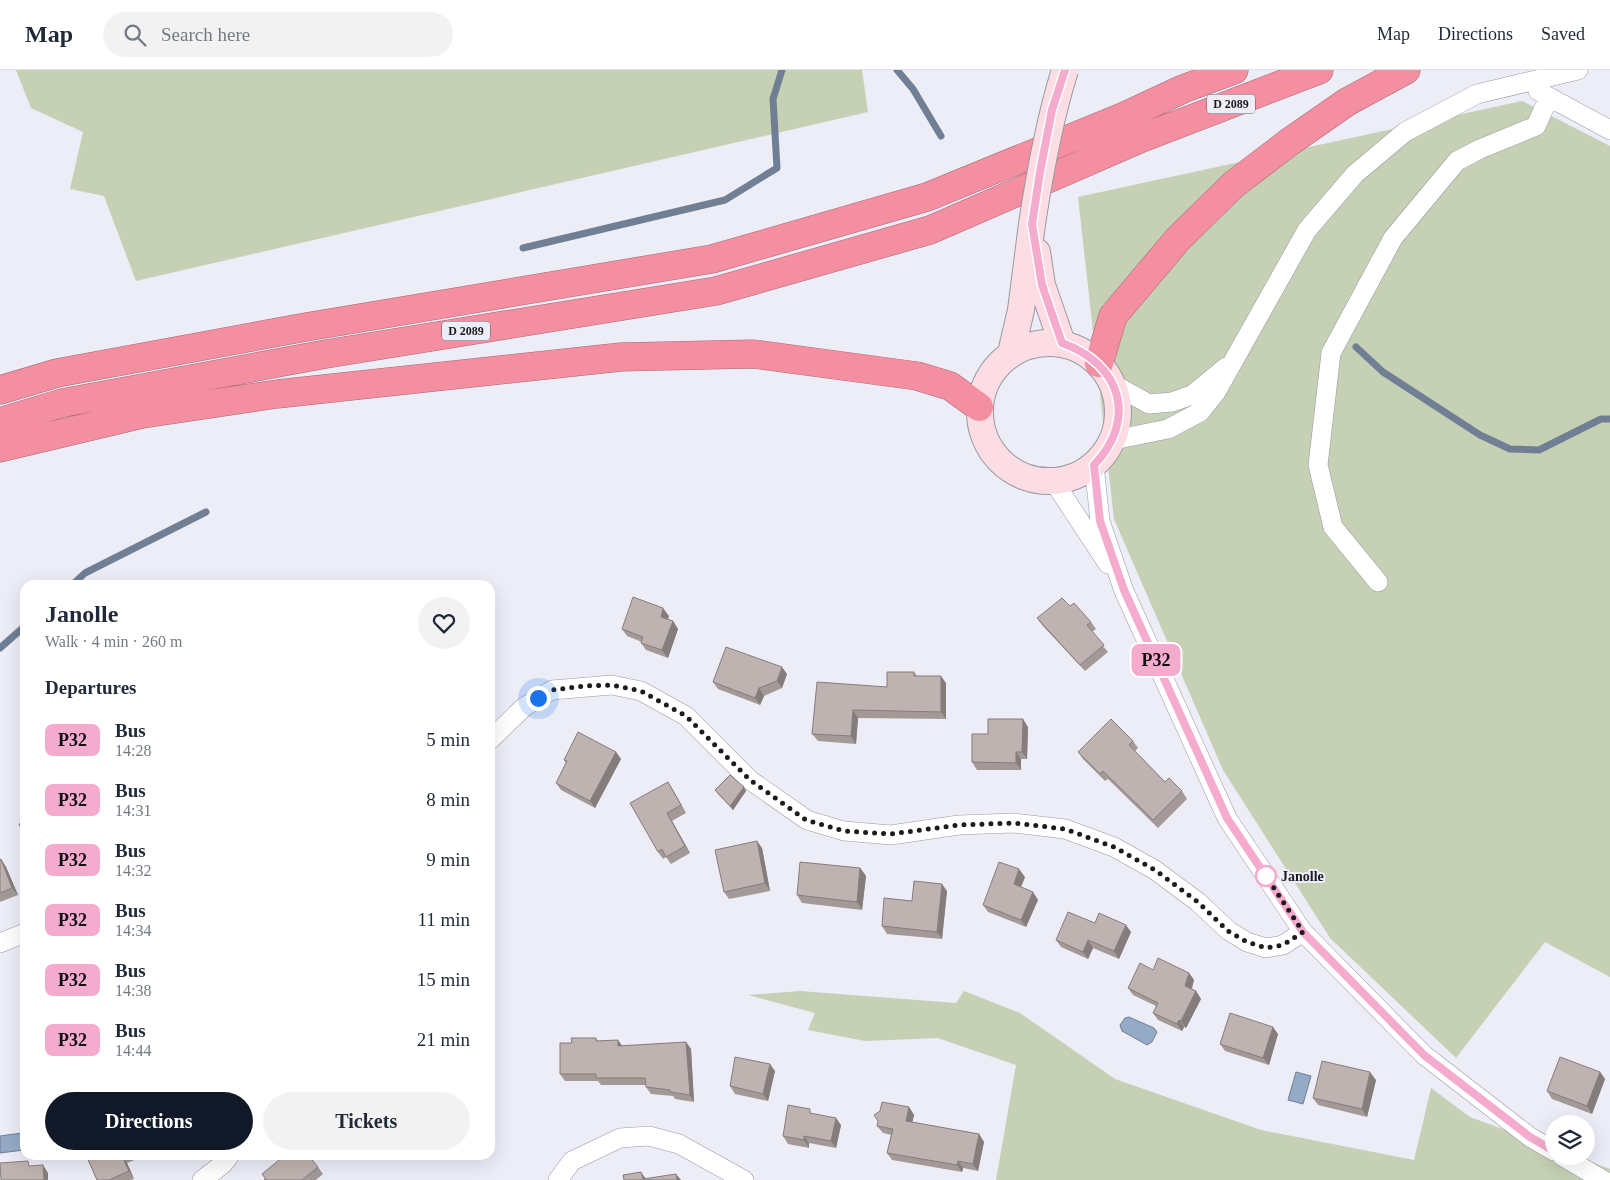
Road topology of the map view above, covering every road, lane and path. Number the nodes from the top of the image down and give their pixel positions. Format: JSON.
{"nodes":[{"id":1,"x":1065,"y":70,"type":"edge"},
{"id":2,"x":1210,"y":70,"type":"edge"},
{"id":3,"x":1234,"y":70,"type":"edge"},
{"id":4,"x":1320,"y":70,"type":"edge"},
{"id":5,"x":1406,"y":70,"type":"edge"},
{"id":6,"x":1578,"y":70,"type":"edge"},
{"id":7,"x":1524,"y":82,"type":"junction"},
{"id":8,"x":1183,"y":89,"type":"junction"},
{"id":9,"x":1549,"y":97,"type":"junction"},
{"id":10,"x":1610,"y":130,"type":"edge"},
{"id":11,"x":1032,"y":224,"type":"junction"},
{"id":12,"x":1062,"y":343,"type":"junction"},
{"id":13,"x":1011,"y":353,"type":"junction"},
{"id":14,"x":1231,"y":363,"type":"junction"},
{"id":15,"x":1106,"y":374,"type":"junction"},
{"id":16,"x":0,"y":390,"type":"edge"},
{"id":17,"x":979,"y":407,"type":"junction"},
{"id":18,"x":0,"y":422,"type":"edge"},
{"id":19,"x":1113,"y":440,"type":"junction"},
{"id":20,"x":0,"y":448,"type":"edge"},
{"id":21,"x":1094,"y":465,"type":"junction"},
{"id":22,"x":1054,"y":482,"type":"junction"},
{"id":23,"x":1378,"y":582,"type":"dead end"},
{"id":24,"x":1124,"y":590,"type":"junction"},
{"id":25,"x":495,"y":735,"type":"edge"},
{"id":26,"x":1303,"y":932,"type":"junction"},
{"id":27,"x":20,"y":935,"type":"edge"},
{"id":28,"x":0,"y":943,"type":"edge"},
{"id":29,"x":1545,"y":1146,"type":"edge"},
{"id":30,"x":226,"y":1160,"type":"edge"},
{"id":31,"x":1577,"y":1165,"type":"edge"},
{"id":32,"x":202,"y":1180,"type":"edge"},
{"id":33,"x":558,"y":1180,"type":"edge"},
{"id":34,"x":744,"y":1180,"type":"edge"},
{"id":35,"x":1603,"y":1180,"type":"edge"}],
"edges":[{"from":1,"to":11,"type":"street","bridge":true},
{"from":2,"to":8,"type":"highway"},
{"from":3,"to":8,"type":"highway","number":"D 2089"},
{"from":4,"to":18,"type":"highway","number":"D 2089"},
{"from":5,"to":15,"type":"highway"},
{"from":6,"to":7,"type":"street"},
{"from":7,"to":9,"type":"street"},
{"from":7,"to":14,"type":"street"},
{"from":8,"to":16,"type":"highway","number":"D 2089"},
{"from":9,"to":10,"type":"street"},
{"from":9,"to":23,"type":"street"},
{"from":11,"to":12,"type":"street"},
{"from":11,"to":13,"type":"street"},
{"from":12,"to":13,"type":"street"},
{"from":12,"to":15,"type":"street"},
{"from":13,"to":17,"type":"street"},
{"from":14,"to":15,"type":"street"},
{"from":14,"to":19,"type":"street"},
{"from":15,"to":19,"type":"street"},
{"from":17,"to":20,"type":"highway"},
{"from":17,"to":22,"type":"street"},
{"from":19,"to":21,"type":"street"},
{"from":21,"to":22,"type":"street"},
{"from":21,"to":24,"type":"street"},
{"from":22,"to":24,"type":"street"},
{"from":24,"to":26,"type":"street"},
{"from":25,"to":26,"type":"street"},
{"from":26,"to":29,"type":"street"},
{"from":27,"to":28,"type":"street"},
{"from":30,"to":32,"type":"street"},
{"from":31,"to":35,"type":"street"},
{"from":33,"to":34,"type":"street"}]}
